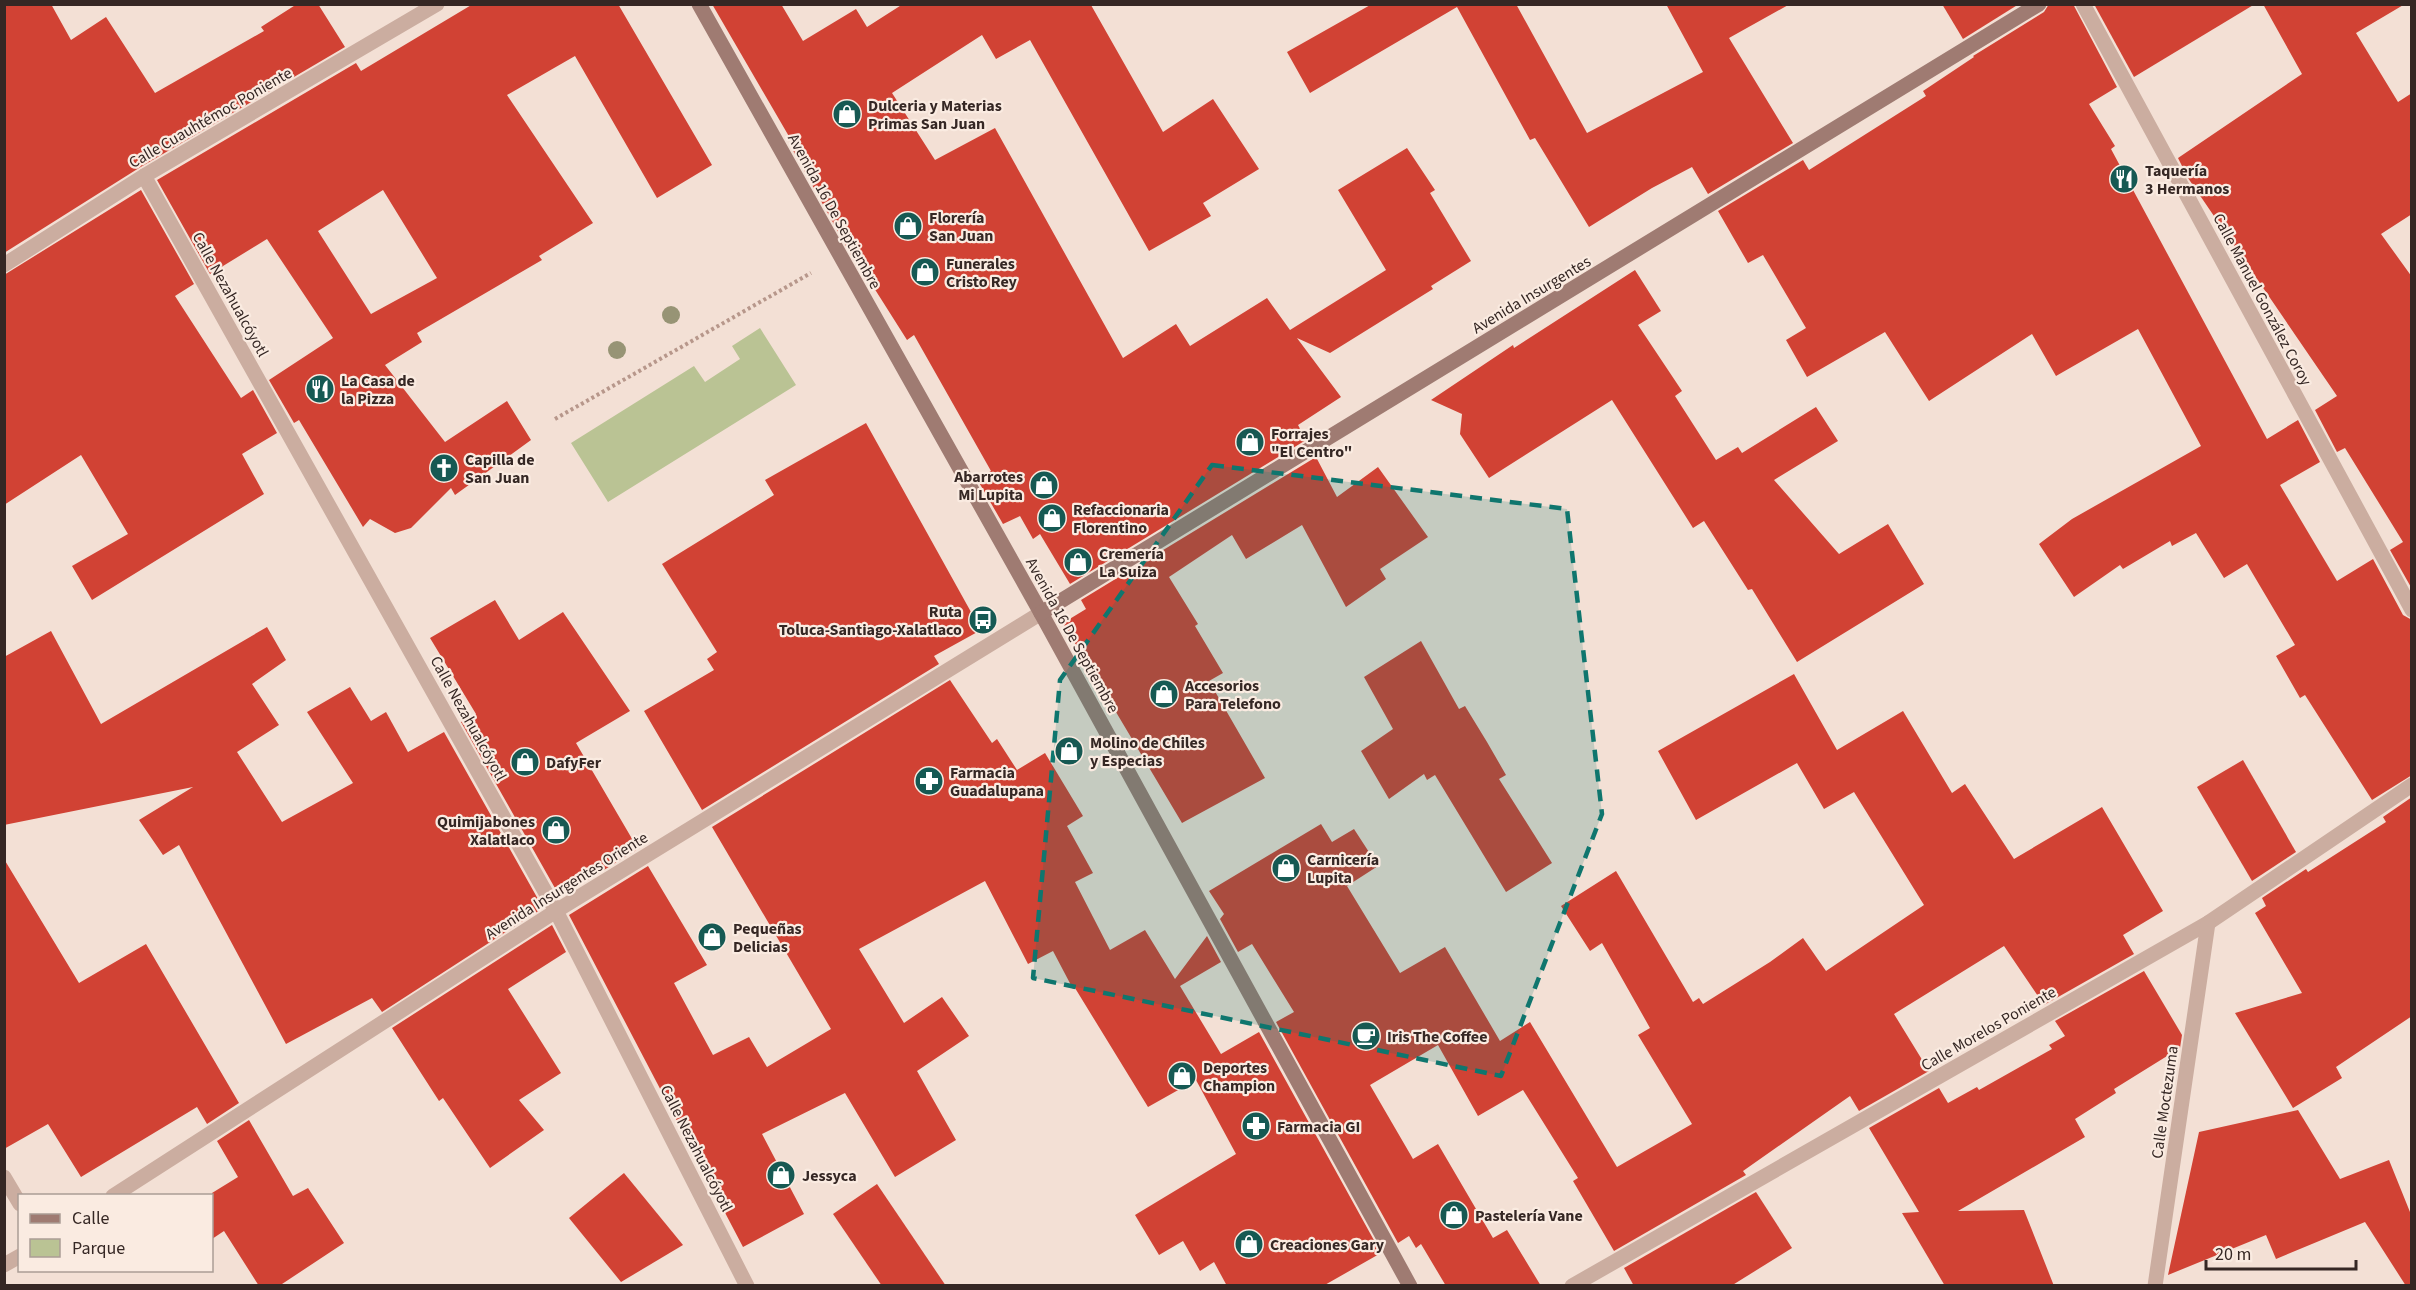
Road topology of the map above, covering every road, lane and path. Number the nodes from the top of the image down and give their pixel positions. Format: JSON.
{"nodes":[{"id":1,"x":437,"y":4,"type":"edge"},
{"id":2,"x":699,"y":4,"type":"edge"},
{"id":3,"x":2039,"y":4,"type":"edge"},
{"id":4,"x":2083,"y":4,"type":"edge"},
{"id":5,"x":144,"y":176,"type":"junction"},
{"id":6,"x":840,"y":256,"type":"junction"},
{"id":7,"x":4,"y":265,"type":"edge"},
{"id":8,"x":555,"y":419,"type":"dead end"},
{"id":9,"x":2412,"y":610,"type":"edge"},
{"id":10,"x":1041,"y":613,"type":"junction"},
{"id":11,"x":2412,"y":785,"type":"edge"},
{"id":12,"x":556,"y":911,"type":"junction"},
{"id":13,"x":2208,"y":923,"type":"junction"},
{"id":14,"x":4,"y":1177,"type":"edge"},
{"id":15,"x":116,"y":1194,"type":"edge"},
{"id":16,"x":18,"y":1201,"type":"edge"},
{"id":17,"x":18,"y":1257,"type":"edge"},
{"id":18,"x":4,"y":1266,"type":"edge"},
{"id":19,"x":747,"y":1286,"type":"edge"},
{"id":20,"x":1410,"y":1286,"type":"edge"},
{"id":21,"x":1572,"y":1286,"type":"edge"},
{"id":22,"x":2155,"y":1286,"type":"edge"}],
"edges":[{"from":1,"to":5,"type":"street","name":"Calle Cuauhtémoc Poniente"},
{"from":2,"to":6,"type":"main road","name":"Avenida 16 De Septiembre"},
{"from":3,"to":10,"type":"main road","name":"Avenida Insurgentes"},
{"from":4,"to":9,"type":"street","name":"Calle Manuel González Coroy"},
{"from":5,"to":7,"type":"street","name":"Calle Cuauhtémoc Poniente"},
{"from":5,"to":12,"type":"street","name":"Calle Nezahualcóyotl"},
{"from":6,"to":8,"type":"path"},
{"from":6,"to":10,"type":"main road","name":"Avenida 16 De Septiembre"},
{"from":10,"to":12,"type":"street","name":"Avenida Insurgentes Oriente"},
{"from":10,"to":20,"type":"main road","name":"Avenida 16 De Septiembre"},
{"from":11,"to":13,"type":"street","name":"Calle Morelos Poniente"},
{"from":12,"to":15,"type":"street","name":"Avenida Insurgentes Oriente"},
{"from":12,"to":19,"type":"street","name":"Calle Nezahualcóyotl"},
{"from":13,"to":21,"type":"street","name":"Calle Morelos Poniente"},
{"from":13,"to":22,"type":"street","name":"Calle Moctezuma"},
{"from":14,"to":16,"type":"street"},
{"from":17,"to":18,"type":"street"}]}
